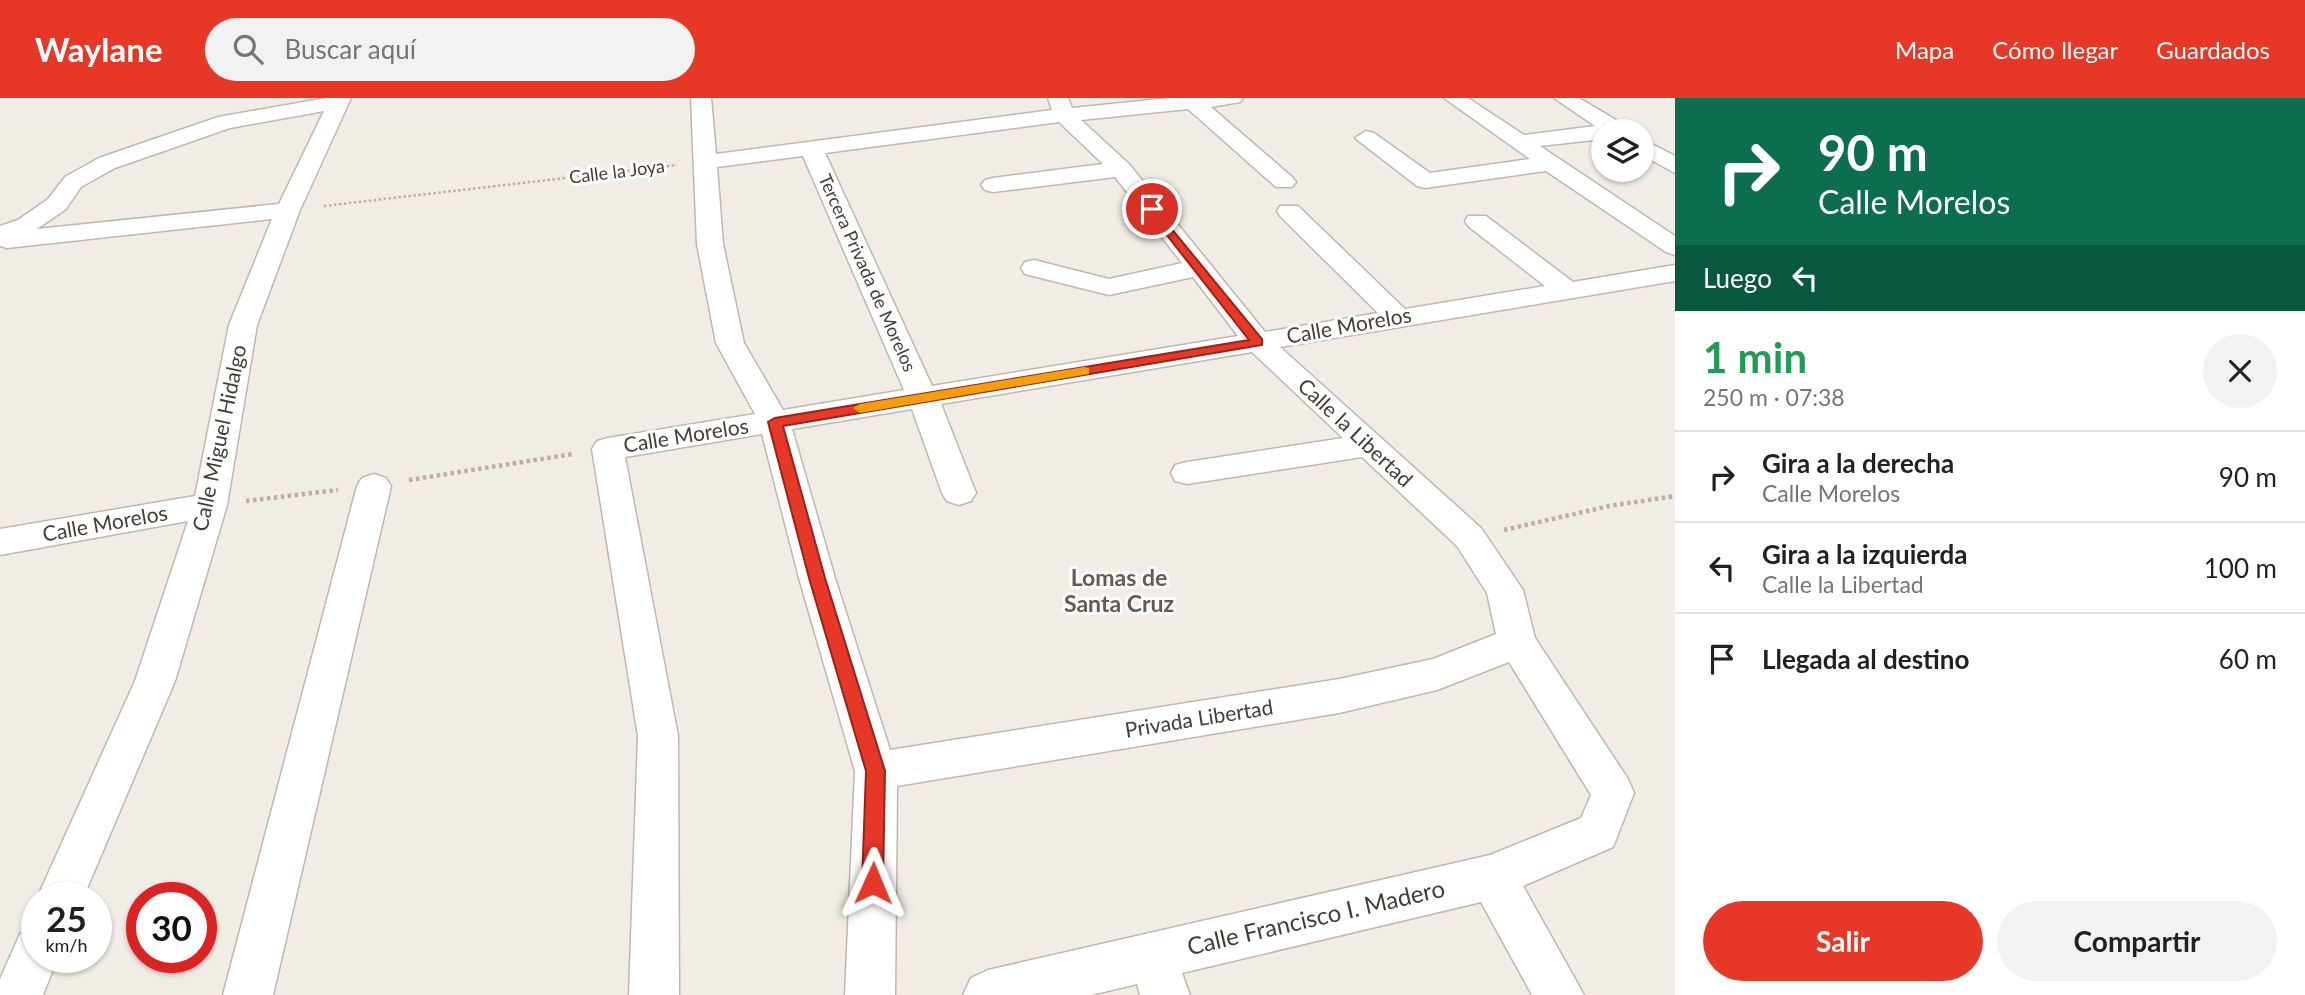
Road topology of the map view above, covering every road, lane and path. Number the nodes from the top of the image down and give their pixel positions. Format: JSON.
{"nodes":[{"id":1,"x":229,"y":98,"type":"edge"},
{"id":2,"x":701,"y":98,"type":"edge"},
{"id":3,"x":1233,"y":98,"type":"edge"},
{"id":4,"x":1454,"y":98,"type":"edge"},
{"id":5,"x":1564,"y":98,"type":"edge"},
{"id":6,"x":340,"y":100,"type":"edge"},
{"id":7,"x":1194,"y":102,"type":"junction"},
{"id":8,"x":1061,"y":106,"type":"edge"},
{"id":9,"x":1598,"y":119,"type":"edge"},
{"id":10,"x":226,"y":122,"type":"junction"},
{"id":11,"x":1591,"y":133,"type":"edge"},
{"id":12,"x":1366,"y":138,"type":"dead end"},
{"id":13,"x":1520,"y":142,"type":"junction"},
{"id":14,"x":811,"y":148,"type":"junction"},
{"id":15,"x":1654,"y":153,"type":"edge"},
{"id":16,"x":705,"y":162,"type":"junction"},
{"id":17,"x":1551,"y":163,"type":"junction"},
{"id":18,"x":1675,"y":166,"type":"edge"},
{"id":19,"x":1121,"y":169,"type":"junction"},
{"id":20,"x":1284,"y":182,"type":"dead end"},
{"id":21,"x":992,"y":184,"type":"dead end"},
{"id":22,"x":288,"y":210,"type":"junction"},
{"id":23,"x":1289,"y":211,"type":"dead end"},
{"id":24,"x":1478,"y":221,"type":"dead end"},
{"id":25,"x":0,"y":235,"type":"edge"},
{"id":26,"x":0,"y":241,"type":"edge"},
{"id":27,"x":1675,"y":247,"type":"edge"},
{"id":28,"x":1034,"y":268,"type":"dead end"},
{"id":29,"x":1198,"y":268,"type":"junction"},
{"id":30,"x":1675,"y":273,"type":"edge"},
{"id":31,"x":1568,"y":291,"type":"junction"},
{"id":32,"x":1398,"y":317,"type":"junction"},
{"id":33,"x":1258,"y":342,"type":"junction"},
{"id":34,"x":923,"y":398,"type":"junction"},
{"id":35,"x":775,"y":422,"type":"junction"},
{"id":36,"x":1367,"y":445,"type":"junction"},
{"id":37,"x":1188,"y":473,"type":"dead end"},
{"id":38,"x":374,"y":486,"type":"dead end"},
{"id":39,"x":959,"y":493,"type":"dead end"},
{"id":40,"x":1675,"y":496,"type":"edge"},
{"id":41,"x":210,"y":505,"type":"junction"},
{"id":42,"x":1469,"y":537,"type":"junction"},
{"id":43,"x":0,"y":542,"type":"edge"},
{"id":44,"x":1517,"y":642,"type":"junction"},
{"id":45,"x":876,"y":771,"type":"junction"},
{"id":46,"x":1613,"y":793,"type":"joint"},
{"id":47,"x":1492,"y":877,"type":"junction"},
{"id":48,"x":67,"y":882,"type":"edge"},
{"id":49,"x":28,"y":973,"type":"edge"},
{"id":50,"x":1158,"y":976,"type":"edge"},
{"id":51,"x":18,"y":995,"type":"edge"},
{"id":52,"x":248,"y":995,"type":"edge"},
{"id":53,"x":654,"y":995,"type":"edge"},
{"id":54,"x":870,"y":995,"type":"edge"},
{"id":55,"x":988,"y":995,"type":"edge"},
{"id":56,"x":1559,"y":995,"type":"edge"}],
"edges":[{"from":1,"to":10,"type":"street"},
{"from":2,"to":16,"type":"street"},
{"from":3,"to":7,"type":"street"},
{"from":4,"to":13,"type":"street"},
{"from":5,"to":9,"type":"street"},
{"from":6,"to":10,"type":"street"},
{"from":6,"to":22,"type":"street","name":"Calle Miguel Hidalgo"},
{"from":7,"to":8,"type":"street"},
{"from":7,"to":20,"type":"street"},
{"from":8,"to":14,"type":"street"},
{"from":8,"to":19,"type":"street","name":"Calle la Libertad"},
{"from":10,"to":25,"type":"street"},
{"from":11,"to":13,"type":"street"},
{"from":12,"to":17,"type":"street"},
{"from":13,"to":17,"type":"street"},
{"from":14,"to":16,"type":"street"},
{"from":14,"to":34,"type":"street","name":"Tercera Privada de Morelos"},
{"from":15,"to":18,"type":"street"},
{"from":16,"to":22,"type":"path","name":"Calle la Joya"},
{"from":16,"to":35,"type":"street"},
{"from":17,"to":27,"type":"street"},
{"from":19,"to":21,"type":"street"},
{"from":19,"to":29,"type":"street","name":"Calle la Libertad"},
{"from":22,"to":26,"type":"street"},
{"from":22,"to":41,"type":"street","name":"Calle Miguel Hidalgo"},
{"from":23,"to":32,"type":"street"},
{"from":24,"to":31,"type":"street"},
{"from":28,"to":29,"type":"street"},
{"from":29,"to":33,"type":"street","name":"Calle la Libertad"},
{"from":30,"to":31,"type":"street","name":"Calle Morelos"},
{"from":31,"to":32,"type":"street","name":"Calle Morelos"},
{"from":32,"to":33,"type":"street","name":"Calle Morelos"},
{"from":33,"to":34,"type":"street","name":"Calle Morelos"},
{"from":33,"to":36,"type":"street","name":"Calle la Libertad"},
{"from":34,"to":35,"type":"street","name":"Calle Morelos"},
{"from":34,"to":39,"type":"street","name":"Tercera Privada de Morelos"},
{"from":35,"to":45,"type":"street"},
{"from":35,"to":53,"type":"street","name":"Calle Morelos"},
{"from":36,"to":37,"type":"street"},
{"from":36,"to":42,"type":"street","name":"Calle la Libertad"},
{"from":38,"to":52,"type":"street"},
{"from":40,"to":42,"type":"path"},
{"from":41,"to":43,"type":"street","name":"Calle Morelos"},
{"from":41,"to":48,"type":"street","name":"Calle Miguel Hidalgo"},
{"from":42,"to":44,"type":"street","name":"Calle la Libertad"},
{"from":44,"to":45,"type":"street","name":"Privada Libertad"},
{"from":44,"to":46,"type":"street","name":"Calle la Libertad"},
{"from":45,"to":54,"type":"street"},
{"from":46,"to":47,"type":"street","name":"Calle Francisco I. Madero"},
{"from":47,"to":50,"type":"street","name":"Calle Francisco I. Madero"},
{"from":47,"to":56,"type":"street"},
{"from":49,"to":51,"type":"street"},
{"from":50,"to":55,"type":"street","name":"Calle Francisco I. Madero"}]}
